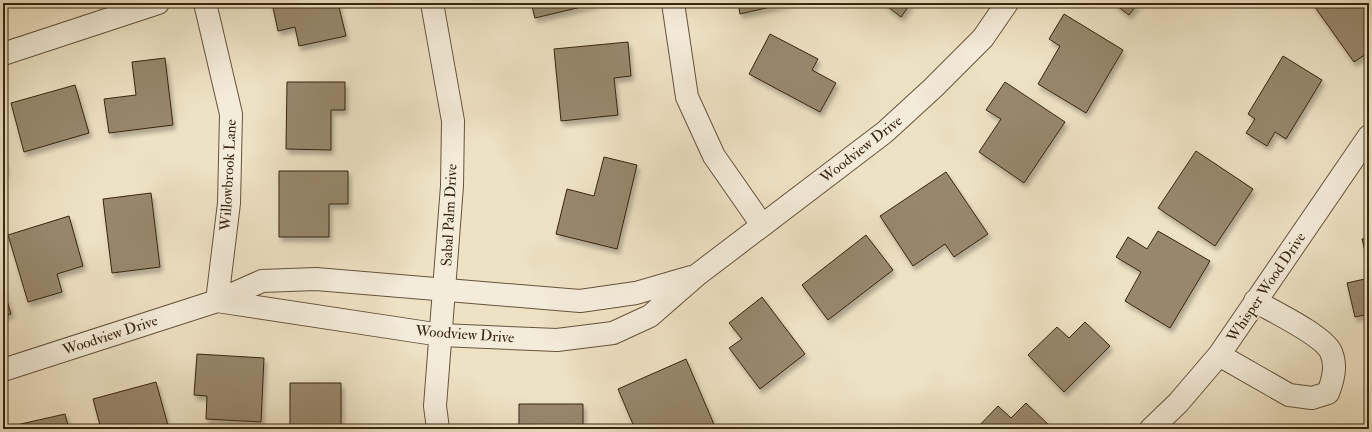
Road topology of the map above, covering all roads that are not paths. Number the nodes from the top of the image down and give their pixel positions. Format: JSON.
{"nodes":[{"id":1,"x":158,"y":3,"type":"edge"},
{"id":2,"x":205,"y":3,"type":"edge"},
{"id":3,"x":432,"y":3,"type":"edge"},
{"id":4,"x":673,"y":3,"type":"edge"},
{"id":5,"x":1007,"y":3,"type":"edge"},
{"id":6,"x":3,"y":54,"type":"edge"},
{"id":7,"x":1369,"y":136,"type":"edge"},
{"id":8,"x":762,"y":225,"type":"junction"},
{"id":9,"x":697,"y":275,"type":"junction"},
{"id":10,"x":444,"y":291,"type":"junction"},
{"id":11,"x":217,"y":301,"type":"junction"},
{"id":12,"x":1255,"y":301,"type":"junction"},
{"id":13,"x":441,"y":334,"type":"junction"},
{"id":14,"x":1219,"y":355,"type":"junction"},
{"id":15,"x":3,"y":370,"type":"edge"},
{"id":16,"x":438,"y":429,"type":"edge"},
{"id":17,"x":1151,"y":429,"type":"edge"}],
"edges":[{"from":1,"to":6,"type":"street"},
{"from":2,"to":11,"type":"street","name":"Willowbrook Lane"},
{"from":3,"to":10,"type":"street","name":"Sabal Palm Drive"},
{"from":4,"to":8,"type":"street"},
{"from":5,"to":8,"type":"street","name":"Woodview Drive"},
{"from":7,"to":12,"type":"street","name":"Whisper Wood Drive"},
{"from":8,"to":9,"type":"street","name":"Woodview Drive"},
{"from":9,"to":10,"type":"street","name":"Woodview Drive"},
{"from":9,"to":13,"type":"street","name":"Woodview Drive"},
{"from":10,"to":11,"type":"street","name":"Woodview Drive"},
{"from":10,"to":13,"type":"street","name":"Sabal Palm Drive"},
{"from":11,"to":13,"type":"street","name":"Woodview Drive"},
{"from":11,"to":15,"type":"street","name":"Woodview Drive"},
{"from":12,"to":14,"type":"street","name":"Whisper Wood Drive"},
{"from":12,"to":14,"type":"street"},
{"from":13,"to":16,"type":"street","name":"Sabal Palm Drive"},
{"from":14,"to":17,"type":"street","name":"Whisper Wood Drive"}]}
